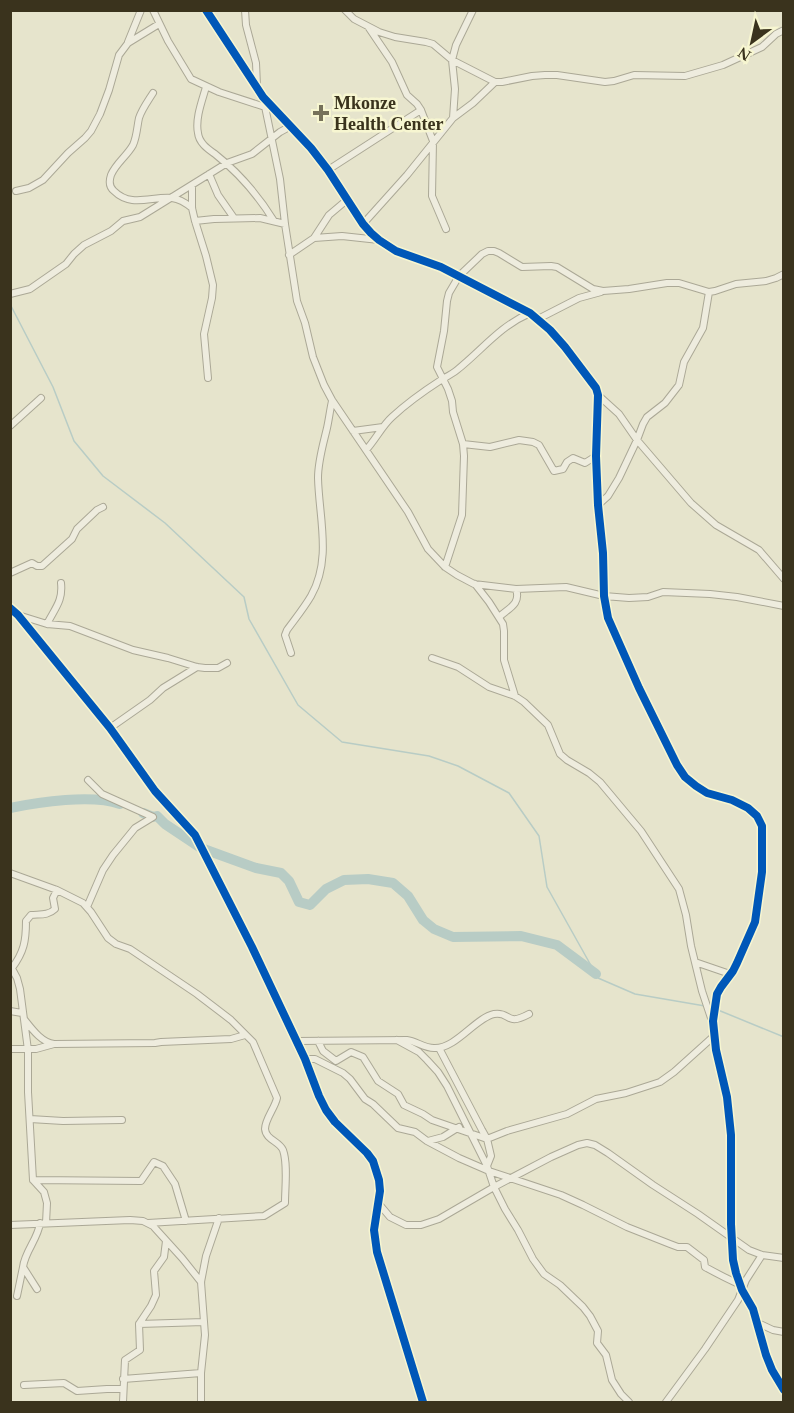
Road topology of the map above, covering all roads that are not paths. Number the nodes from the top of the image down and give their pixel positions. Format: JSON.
{"nodes":[{"id":1,"x":141,"y":10,"type":"edge"},
{"id":2,"x":153,"y":10,"type":"edge"},
{"id":3,"x":206,"y":10,"type":"edge"},
{"id":4,"x":245,"y":10,"type":"edge"},
{"id":5,"x":345,"y":10,"type":"edge"},
{"id":6,"x":473,"y":10,"type":"edge"},
{"id":7,"x":159,"y":24,"type":"junction"},
{"id":8,"x":369,"y":27,"type":"junction"},
{"id":9,"x":783,"y":30,"type":"edge"},
{"id":10,"x":128,"y":43,"type":"junction"},
{"id":11,"x":452,"y":60,"type":"junction"},
{"id":12,"x":495,"y":82,"type":"junction"},
{"id":13,"x":206,"y":87,"type":"junction"},
{"id":14,"x":257,"y":88,"type":"junction"},
{"id":15,"x":153,"y":93,"type":"dead end"},
{"id":16,"x":262,"y":97,"type":"junction"},
{"id":17,"x":265,"y":107,"type":"junction"},
{"id":18,"x":421,"y":110,"type":"junction"},
{"id":19,"x":453,"y":118,"type":"junction"},
{"id":20,"x":291,"y":126,"type":"junction"},
{"id":21,"x":272,"y":139,"type":"junction"},
{"id":22,"x":433,"y":141,"type":"junction"},
{"id":23,"x":227,"y":163,"type":"junction"},
{"id":24,"x":328,"y":170,"type":"junction"},
{"id":25,"x":209,"y":174,"type":"junction"},
{"id":26,"x":192,"y":185,"type":"junction"},
{"id":27,"x":16,"y":191,"type":"dead end"},
{"id":28,"x":170,"y":198,"type":"junction"},
{"id":29,"x":348,"y":200,"type":"junction"},
{"id":30,"x":192,"y":208,"type":"junction"},
{"id":31,"x":234,"y":218,"type":"junction"},
{"id":32,"x":274,"y":221,"type":"junction"},
{"id":33,"x":195,"y":222,"type":"junction"},
{"id":34,"x":285,"y":224,"type":"junction"},
{"id":35,"x":363,"y":224,"type":"junction"},
{"id":36,"x":446,"y":229,"type":"dead end"},
{"id":37,"x":314,"y":238,"type":"junction"},
{"id":38,"x":378,"y":240,"type":"junction"},
{"id":39,"x":289,"y":255,"type":"junction"},
{"id":40,"x":783,"y":274,"type":"edge"},
{"id":41,"x":459,"y":276,"type":"junction"},
{"id":42,"x":603,"y":291,"type":"junction"},
{"id":43,"x":709,"y":292,"type":"junction"},
{"id":44,"x":10,"y":294,"type":"edge"},
{"id":45,"x":530,"y":313,"type":"junction"},
{"id":46,"x":538,"y":319,"type":"junction"},
{"id":47,"x":208,"y":378,"type":"dead end"},
{"id":48,"x":443,"y":379,"type":"junction"},
{"id":49,"x":598,"y":395,"type":"junction"},
{"id":50,"x":41,"y":398,"type":"dead end"},
{"id":51,"x":332,"y":400,"type":"junction"},
{"id":52,"x":10,"y":426,"type":"edge"},
{"id":53,"x":383,"y":427,"type":"junction"},
{"id":54,"x":353,"y":431,"type":"junction"},
{"id":55,"x":637,"y":440,"type":"junction"},
{"id":56,"x":464,"y":444,"type":"junction"},
{"id":57,"x":366,"y":450,"type":"junction"},
{"id":58,"x":596,"y":456,"type":"junction"},
{"id":59,"x":598,"y":506,"type":"junction"},
{"id":60,"x":103,"y":507,"type":"dead end"},
{"id":61,"x":445,"y":567,"type":"junction"},
{"id":62,"x":10,"y":573,"type":"edge"},
{"id":63,"x":783,"y":579,"type":"edge"},
{"id":64,"x":61,"y":583,"type":"dead end"},
{"id":65,"x":474,"y":584,"type":"junction"},
{"id":66,"x":516,"y":589,"type":"junction"},
{"id":67,"x":604,"y":596,"type":"junction"},
{"id":68,"x":783,"y":606,"type":"edge"},
{"id":69,"x":10,"y":608,"type":"edge"},
{"id":70,"x":18,"y":615,"type":"junction"},
{"id":71,"x":499,"y":617,"type":"junction"},
{"id":72,"x":47,"y":624,"type":"junction"},
{"id":73,"x":291,"y":653,"type":"dead end"},
{"id":74,"x":432,"y":658,"type":"dead end"},
{"id":75,"x":227,"y":663,"type":"dead end"},
{"id":76,"x":197,"y":667,"type":"junction"},
{"id":77,"x":515,"y":696,"type":"junction"},
{"id":78,"x":111,"y":728,"type":"junction"},
{"id":79,"x":88,"y":780,"type":"dead end"},
{"id":80,"x":10,"y":873,"type":"edge"},
{"id":81,"x":57,"y":890,"type":"junction"},
{"id":82,"x":87,"y":908,"type":"junction"},
{"id":83,"x":695,"y":962,"type":"junction"},
{"id":84,"x":11,"y":967,"type":"edge"},
{"id":85,"x":730,"y":974,"type":"junction"},
{"id":86,"x":10,"y":1011,"type":"edge"},
{"id":87,"x":529,"y":1014,"type":"dead end"},
{"id":88,"x":23,"y":1016,"type":"junction"},
{"id":89,"x":713,"y":1021,"type":"junction"},
{"id":90,"x":245,"y":1035,"type":"junction"},
{"id":91,"x":714,"y":1036,"type":"junction"},
{"id":92,"x":398,"y":1040,"type":"junction"},
{"id":93,"x":297,"y":1041,"type":"junction"},
{"id":94,"x":318,"y":1041,"type":"junction"},
{"id":95,"x":54,"y":1044,"type":"junction"},
{"id":96,"x":439,"y":1048,"type":"junction"},
{"id":97,"x":10,"y":1049,"type":"edge"},
{"id":98,"x":28,"y":1050,"type":"junction"},
{"id":99,"x":305,"y":1059,"type":"junction"},
{"id":100,"x":30,"y":1119,"type":"junction"},
{"id":101,"x":122,"y":1120,"type":"dead end"},
{"id":102,"x":465,"y":1124,"type":"junction"},
{"id":103,"x":456,"y":1128,"type":"junction"},
{"id":104,"x":471,"y":1134,"type":"junction"},
{"id":105,"x":487,"y":1139,"type":"junction"},
{"id":106,"x":427,"y":1141,"type":"junction"},
{"id":107,"x":488,"y":1168,"type":"junction"},
{"id":108,"x":511,"y":1179,"type":"junction"},
{"id":109,"x":33,"y":1180,"type":"junction"},
{"id":110,"x":494,"y":1187,"type":"junction"},
{"id":111,"x":379,"y":1204,"type":"junction"},
{"id":112,"x":219,"y":1218,"type":"junction"},
{"id":113,"x":186,"y":1221,"type":"junction"},
{"id":114,"x":43,"y":1223,"type":"junction"},
{"id":115,"x":148,"y":1223,"type":"junction"},
{"id":116,"x":10,"y":1225,"type":"edge"},
{"id":117,"x":732,"y":1238,"type":"junction"},
{"id":118,"x":166,"y":1241,"type":"junction"},
{"id":119,"x":762,"y":1255,"type":"junction"},
{"id":120,"x":783,"y":1258,"type":"edge"},
{"id":121,"x":23,"y":1267,"type":"junction"},
{"id":122,"x":201,"y":1282,"type":"junction"},
{"id":123,"x":741,"y":1287,"type":"junction"},
{"id":124,"x":36,"y":1289,"type":"dead end"},
{"id":125,"x":17,"y":1296,"type":"dead end"},
{"id":126,"x":204,"y":1322,"type":"junction"},
{"id":127,"x":758,"y":1323,"type":"junction"},
{"id":128,"x":139,"y":1324,"type":"junction"},
{"id":129,"x":783,"y":1332,"type":"edge"},
{"id":130,"x":201,"y":1373,"type":"junction"},
{"id":131,"x":123,"y":1379,"type":"junction"},
{"id":132,"x":24,"y":1385,"type":"dead end"},
{"id":133,"x":123,"y":1389,"type":"junction"},
{"id":134,"x":783,"y":1390,"type":"edge"},
{"id":135,"x":123,"y":1402,"type":"edge"},
{"id":136,"x":201,"y":1402,"type":"edge"},
{"id":137,"x":423,"y":1402,"type":"edge"},
{"id":138,"x":629,"y":1402,"type":"edge"},
{"id":139,"x":666,"y":1402,"type":"edge"}],
"edges":[{"from":1,"to":10,"type":"street"},
{"from":2,"to":7,"type":"street"},
{"from":3,"to":14,"type":"street"},
{"from":4,"to":14,"type":"street"},
{"from":5,"to":8,"type":"street"},
{"from":6,"to":11,"type":"street"},
{"from":7,"to":10,"type":"street"},
{"from":7,"to":13,"type":"street"},
{"from":8,"to":11,"type":"street"},
{"from":8,"to":18,"type":"street"},
{"from":9,"to":12,"type":"street"},
{"from":10,"to":27,"type":"street"},
{"from":11,"to":12,"type":"street"},
{"from":11,"to":19,"type":"street"},
{"from":12,"to":19,"type":"street"},
{"from":13,"to":17,"type":"street"},
{"from":13,"to":23,"type":"street"},
{"from":14,"to":16,"type":"street"},
{"from":15,"to":28,"type":"street"},
{"from":16,"to":17,"type":"street"},
{"from":16,"to":20,"type":"street"},
{"from":17,"to":21,"type":"street"},
{"from":18,"to":22,"type":"street"},
{"from":18,"to":24,"type":"street"},
{"from":19,"to":22,"type":"street"},
{"from":20,"to":21,"type":"street"},
{"from":20,"to":24,"type":"street"},
{"from":21,"to":23,"type":"street"},
{"from":21,"to":34,"type":"street"},
{"from":22,"to":35,"type":"street"},
{"from":22,"to":36,"type":"street"},
{"from":23,"to":25,"type":"street"},
{"from":23,"to":32,"type":"street"},
{"from":24,"to":29,"type":"street"},
{"from":25,"to":26,"type":"street"},
{"from":25,"to":31,"type":"street"},
{"from":26,"to":28,"type":"street"},
{"from":26,"to":30,"type":"street"},
{"from":28,"to":30,"type":"street"},
{"from":28,"to":44,"type":"street"},
{"from":29,"to":35,"type":"street"},
{"from":29,"to":37,"type":"street"},
{"from":30,"to":33,"type":"street"},
{"from":31,"to":32,"type":"street"},
{"from":31,"to":33,"type":"street"},
{"from":32,"to":34,"type":"street"},
{"from":33,"to":47,"type":"street"},
{"from":34,"to":39,"type":"street"},
{"from":35,"to":38,"type":"street"},
{"from":37,"to":38,"type":"street"},
{"from":37,"to":39,"type":"street"},
{"from":38,"to":41,"type":"street"},
{"from":39,"to":51,"type":"street"},
{"from":40,"to":43,"type":"street"},
{"from":41,"to":42,"type":"street"},
{"from":41,"to":45,"type":"street"},
{"from":41,"to":48,"type":"street"},
{"from":42,"to":43,"type":"street"},
{"from":42,"to":46,"type":"street"},
{"from":43,"to":55,"type":"street"},
{"from":45,"to":46,"type":"street"},
{"from":45,"to":48,"type":"street"},
{"from":46,"to":49,"type":"street"},
{"from":48,"to":53,"type":"street"},
{"from":48,"to":56,"type":"street"},
{"from":49,"to":55,"type":"street"},
{"from":49,"to":58,"type":"street"},
{"from":50,"to":52,"type":"street"},
{"from":51,"to":54,"type":"street"},
{"from":51,"to":73,"type":"street"},
{"from":53,"to":54,"type":"street"},
{"from":53,"to":57,"type":"street"},
{"from":54,"to":57,"type":"street"},
{"from":55,"to":59,"type":"street"},
{"from":55,"to":63,"type":"street"},
{"from":56,"to":58,"type":"street"},
{"from":56,"to":61,"type":"street"},
{"from":57,"to":61,"type":"street"},
{"from":58,"to":59,"type":"street"},
{"from":59,"to":67,"type":"street"},
{"from":60,"to":62,"type":"street"},
{"from":61,"to":65,"type":"street"},
{"from":64,"to":72,"type":"street"},
{"from":65,"to":66,"type":"street"},
{"from":65,"to":71,"type":"street"},
{"from":66,"to":67,"type":"street"},
{"from":66,"to":71,"type":"street"},
{"from":67,"to":68,"type":"street"},
{"from":67,"to":85,"type":"street"},
{"from":69,"to":70,"type":"street"},
{"from":70,"to":72,"type":"street"},
{"from":70,"to":78,"type":"street"},
{"from":71,"to":77,"type":"street"},
{"from":72,"to":76,"type":"street"},
{"from":74,"to":77,"type":"street"},
{"from":75,"to":76,"type":"street"},
{"from":76,"to":78,"type":"street"},
{"from":77,"to":83,"type":"street"},
{"from":78,"to":93,"type":"street"},
{"from":79,"to":82,"type":"street"},
{"from":80,"to":81,"type":"street"},
{"from":81,"to":82,"type":"street"},
{"from":81,"to":84,"type":"street"},
{"from":82,"to":90,"type":"street"},
{"from":83,"to":85,"type":"street"},
{"from":83,"to":89,"type":"street"},
{"from":84,"to":88,"type":"street"},
{"from":85,"to":89,"type":"street"},
{"from":86,"to":88,"type":"street"},
{"from":87,"to":96,"type":"street"},
{"from":88,"to":95,"type":"street"},
{"from":88,"to":98,"type":"street"},
{"from":89,"to":91,"type":"street"},
{"from":90,"to":95,"type":"street"},
{"from":90,"to":112,"type":"street"},
{"from":91,"to":105,"type":"street"},
{"from":91,"to":117,"type":"street"},
{"from":92,"to":94,"type":"street"},
{"from":92,"to":96,"type":"street"},
{"from":92,"to":102,"type":"street"},
{"from":93,"to":94,"type":"street"},
{"from":93,"to":99,"type":"street"},
{"from":94,"to":103,"type":"street"},
{"from":95,"to":98,"type":"street"},
{"from":96,"to":105,"type":"street"},
{"from":97,"to":98,"type":"street"},
{"from":98,"to":100,"type":"street"},
{"from":99,"to":106,"type":"street"},
{"from":99,"to":111,"type":"street"},
{"from":100,"to":101,"type":"street"},
{"from":100,"to":109,"type":"street"},
{"from":102,"to":103,"type":"street"},
{"from":102,"to":104,"type":"street"},
{"from":103,"to":104,"type":"street"},
{"from":103,"to":106,"type":"street"},
{"from":104,"to":105,"type":"street"},
{"from":104,"to":107,"type":"street"},
{"from":105,"to":107,"type":"street"},
{"from":106,"to":107,"type":"street"},
{"from":107,"to":108,"type":"street"},
{"from":107,"to":110,"type":"street"},
{"from":108,"to":110,"type":"street"},
{"from":108,"to":117,"type":"street"},
{"from":108,"to":123,"type":"street"},
{"from":109,"to":113,"type":"street"},
{"from":109,"to":114,"type":"street"},
{"from":110,"to":111,"type":"street"},
{"from":110,"to":138,"type":"street"},
{"from":111,"to":137,"type":"street"},
{"from":112,"to":113,"type":"street"},
{"from":112,"to":122,"type":"street"},
{"from":113,"to":115,"type":"street"},
{"from":114,"to":115,"type":"street"},
{"from":114,"to":116,"type":"street"},
{"from":114,"to":121,"type":"street"},
{"from":115,"to":118,"type":"street"},
{"from":117,"to":119,"type":"street"},
{"from":117,"to":123,"type":"street"},
{"from":118,"to":122,"type":"street"},
{"from":118,"to":128,"type":"street"},
{"from":119,"to":120,"type":"street"},
{"from":119,"to":123,"type":"street"},
{"from":121,"to":124,"type":"street"},
{"from":121,"to":125,"type":"street"},
{"from":122,"to":126,"type":"street"},
{"from":123,"to":127,"type":"street"},
{"from":123,"to":139,"type":"street"},
{"from":126,"to":128,"type":"street"},
{"from":126,"to":130,"type":"street"},
{"from":127,"to":129,"type":"street"},
{"from":127,"to":134,"type":"street"},
{"from":128,"to":131,"type":"street"},
{"from":130,"to":131,"type":"street"},
{"from":130,"to":136,"type":"street"},
{"from":131,"to":133,"type":"street"},
{"from":132,"to":133,"type":"street"},
{"from":133,"to":135,"type":"street"}]}
